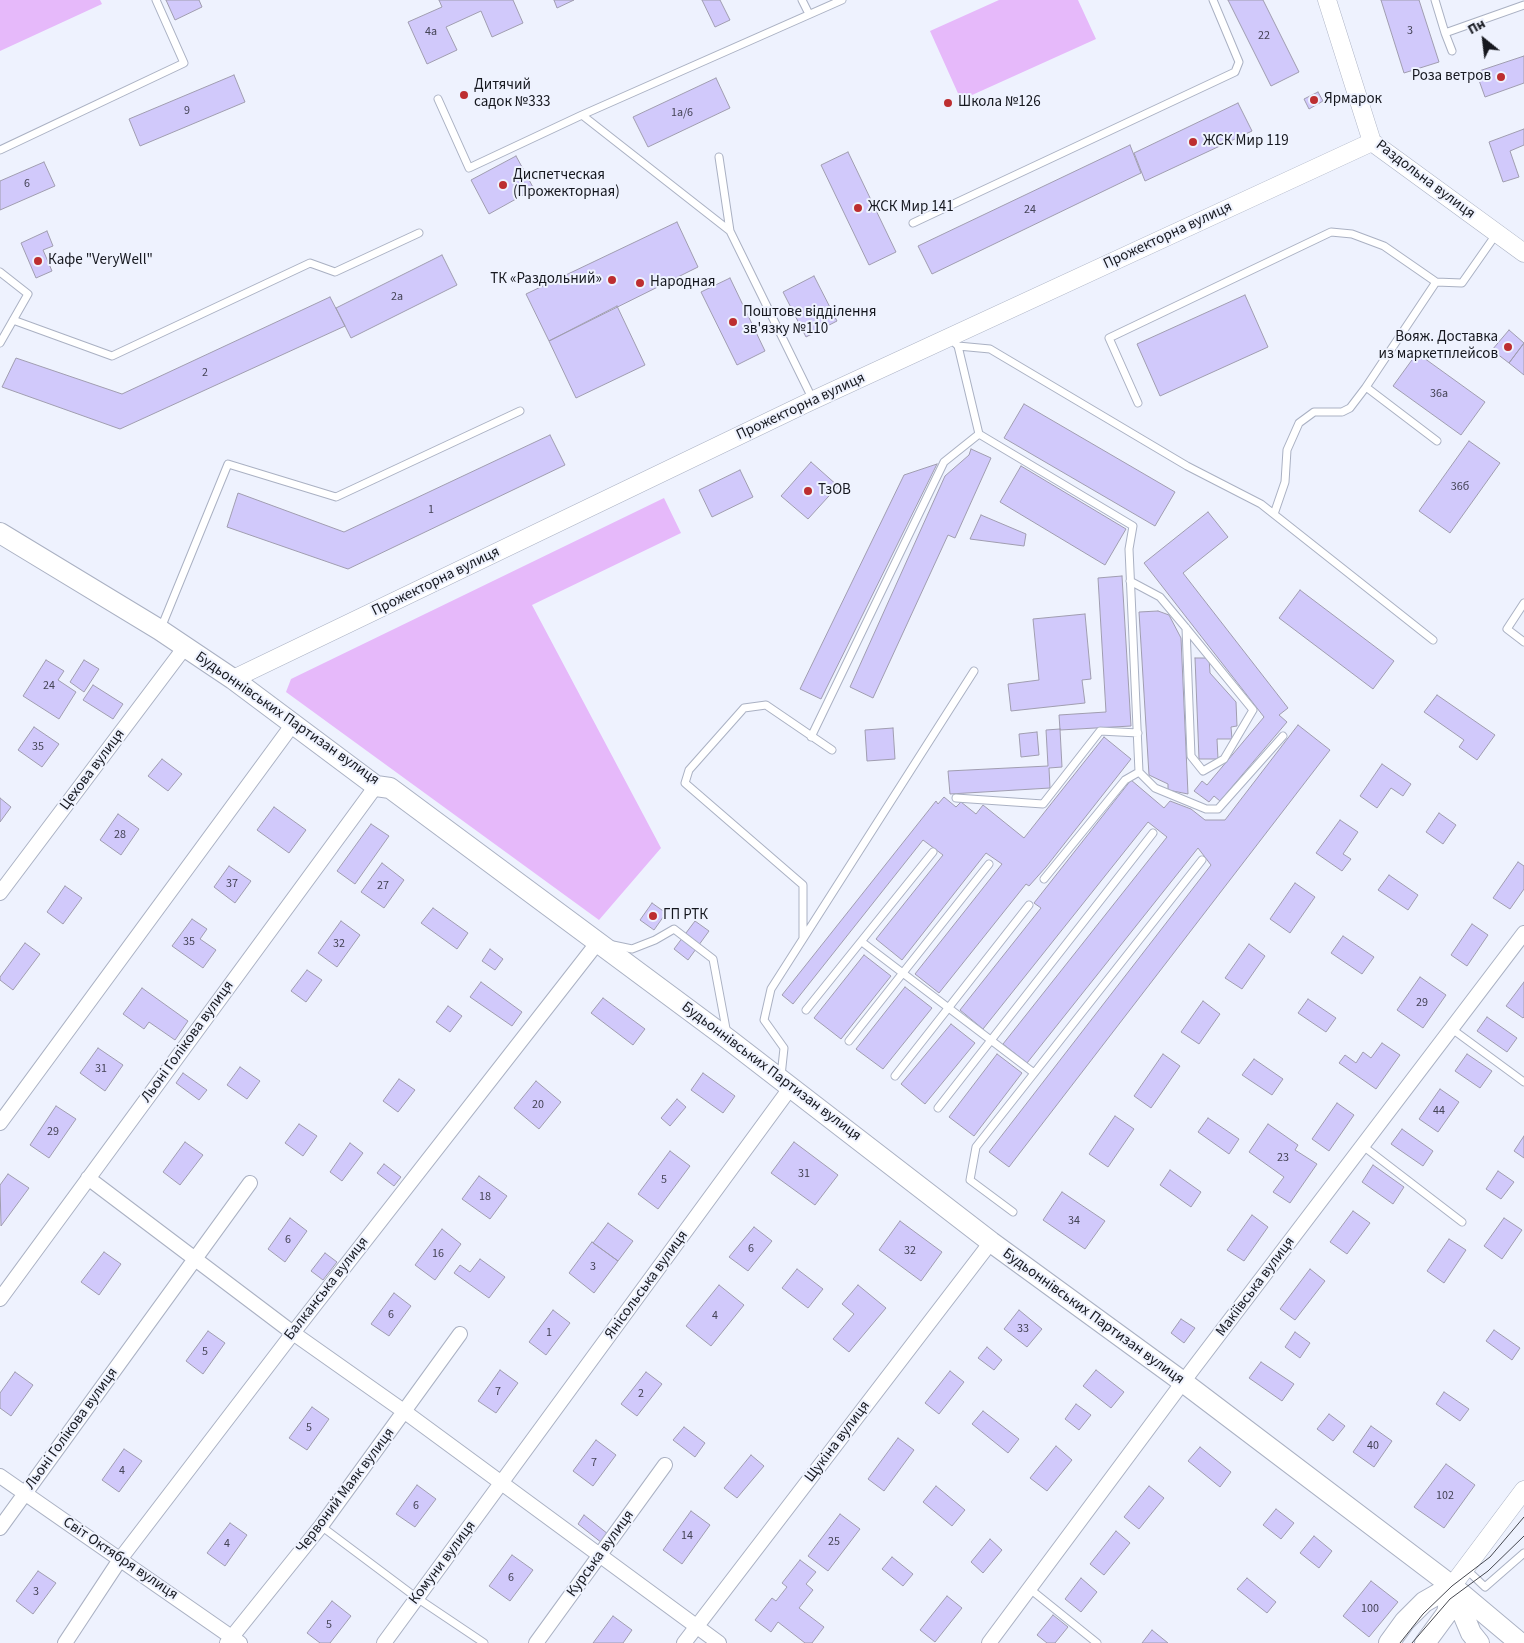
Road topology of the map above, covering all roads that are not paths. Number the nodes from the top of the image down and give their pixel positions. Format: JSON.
{"nodes":[{"id":1,"x":156,"y":0,"type":"edge"},
{"id":2,"x":802,"y":0,"type":"edge"},
{"id":3,"x":842,"y":0,"type":"edge"},
{"id":4,"x":1213,"y":0,"type":"edge"},
{"id":5,"x":1327,"y":0,"type":"edge"},
{"id":6,"x":1435,"y":0,"type":"edge"},
{"id":7,"x":1524,"y":5,"type":"edge"},
{"id":8,"x":809,"y":14,"type":"junction"},
{"id":9,"x":1445,"y":33,"type":"junction"},
{"id":10,"x":1452,"y":51,"type":"dead end"},
{"id":11,"x":438,"y":99,"type":"dead end"},
{"id":12,"x":582,"y":115,"type":"junction"},
{"id":13,"x":1372,"y":142,"type":"junction"},
{"id":14,"x":0,"y":150,"type":"edge"},
{"id":15,"x":719,"y":157,"type":"dead end"},
{"id":16,"x":913,"y":223,"type":"dead end"},
{"id":17,"x":730,"y":231,"type":"junction"},
{"id":18,"x":419,"y":233,"type":"dead end"},
{"id":19,"x":1497,"y":233,"type":"junction"},
{"id":20,"x":1524,"y":253,"type":"edge"},
{"id":21,"x":0,"y":272,"type":"edge"},
{"id":22,"x":1436,"y":282,"type":"junction"},
{"id":23,"x":13,"y":320,"type":"junction"},
{"id":24,"x":953,"y":342,"type":"junction"},
{"id":25,"x":0,"y":343,"type":"edge"},
{"id":26,"x":1366,"y":387,"type":"junction"},
{"id":27,"x":813,"y":400,"type":"junction"},
{"id":28,"x":1138,"y":403,"type":"dead end"},
{"id":29,"x":520,"y":411,"type":"dead end"},
{"id":30,"x":979,"y":434,"type":"junction"},
{"id":31,"x":1438,"y":441,"type":"dead end"},
{"id":32,"x":1274,"y":514,"type":"junction"},
{"id":33,"x":0,"y":533,"type":"edge"},
{"id":34,"x":1130,"y":581,"type":"junction"},
{"id":35,"x":1524,"y":604,"type":"edge"},
{"id":36,"x":1186,"y":628,"type":"junction"},
{"id":37,"x":160,"y":630,"type":"junction"},
{"id":38,"x":1433,"y":640,"type":"dead end"},
{"id":39,"x":1524,"y":642,"type":"edge"},
{"id":40,"x":185,"y":647,"type":"junction"},
{"id":41,"x":974,"y":671,"type":"dead end"},
{"id":42,"x":233,"y":679,"type":"junction"},
{"id":43,"x":293,"y":724,"type":"junction"},
{"id":44,"x":1138,"y":733,"type":"junction"},
{"id":45,"x":1283,"y":736,"type":"dead end"},
{"id":46,"x":811,"y":737,"type":"junction"},
{"id":47,"x":832,"y":750,"type":"dead end"},
{"id":48,"x":1140,"y":772,"type":"junction"},
{"id":49,"x":376,"y":786,"type":"junction"},
{"id":50,"x":956,"y":798,"type":"dead end"},
{"id":51,"x":1152,"y":833,"type":"dead end"},
{"id":52,"x":933,"y":852,"type":"dead end"},
{"id":53,"x":1202,"y":860,"type":"dead end"},
{"id":54,"x":989,"y":864,"type":"dead end"},
{"id":55,"x":1044,"y":879,"type":"dead end"},
{"id":56,"x":0,"y":893,"type":"edge"},
{"id":57,"x":1029,"y":905,"type":"dead end"},
{"id":58,"x":1524,"y":932,"type":"edge"},
{"id":59,"x":803,"y":939,"type":"junction"},
{"id":60,"x":598,"y":942,"type":"junction"},
{"id":61,"x":862,"y":942,"type":"junction"},
{"id":62,"x":903,"y":973,"type":"junction"},
{"id":63,"x":948,"y":1008,"type":"junction"},
{"id":64,"x":806,"y":1010,"type":"dead end"},
{"id":65,"x":1452,"y":1029,"type":"junction"},
{"id":66,"x":728,"y":1039,"type":"junction"},
{"id":67,"x":849,"y":1041,"type":"dead end"},
{"id":68,"x":991,"y":1041,"type":"junction"},
{"id":69,"x":1034,"y":1074,"type":"junction"},
{"id":70,"x":895,"y":1076,"type":"dead end"},
{"id":71,"x":1524,"y":1082,"type":"edge"},
{"id":72,"x":786,"y":1083,"type":"junction"},
{"id":73,"x":938,"y":1108,"type":"dead end"},
{"id":74,"x":2,"y":1118,"type":"edge"},
{"id":75,"x":1363,"y":1146,"type":"junction"},
{"id":76,"x":88,"y":1178,"type":"junction"},
{"id":77,"x":250,"y":1183,"type":"dead end"},
{"id":78,"x":1013,"y":1212,"type":"dead end"},
{"id":79,"x":1462,"y":1222,"type":"dead end"},
{"id":80,"x":992,"y":1242,"type":"junction"},
{"id":81,"x":196,"y":1259,"type":"junction"},
{"id":82,"x":0,"y":1299,"type":"edge"},
{"id":83,"x":293,"y":1333,"type":"junction"},
{"id":84,"x":460,"y":1334,"type":"dead end"},
{"id":85,"x":1183,"y":1382,"type":"junction"},
{"id":86,"x":405,"y":1412,"type":"junction"},
{"id":87,"x":665,"y":1465,"type":"dead end"},
{"id":88,"x":0,"y":1476,"type":"edge"},
{"id":89,"x":502,"y":1483,"type":"junction"},
{"id":90,"x":1524,"y":1490,"type":"edge"},
{"id":91,"x":25,"y":1494,"type":"junction"},
{"id":92,"x":321,"y":1526,"type":"junction"},
{"id":93,"x":0,"y":1528,"type":"edge"},
{"id":94,"x":1524,"y":1552,"type":"edge"},
{"id":95,"x":599,"y":1557,"type":"junction"},
{"id":96,"x":121,"y":1558,"type":"junction"},
{"id":97,"x":1466,"y":1569,"type":"junction"},
{"id":98,"x":1452,"y":1586,"type":"junction"},
{"id":99,"x":1030,"y":1589,"type":"junction"},
{"id":100,"x":417,"y":1598,"type":"junction"},
{"id":101,"x":697,"y":1626,"type":"junction"},
{"id":102,"x":233,"y":1641,"type":"edge"},
{"id":103,"x":65,"y":1643,"type":"edge"},
{"id":104,"x":384,"y":1643,"type":"edge"},
{"id":105,"x":484,"y":1643,"type":"edge"},
{"id":106,"x":536,"y":1643,"type":"edge"},
{"id":107,"x":684,"y":1643,"type":"edge"},
{"id":108,"x":718,"y":1643,"type":"edge"},
{"id":109,"x":989,"y":1643,"type":"edge"},
{"id":110,"x":1097,"y":1643,"type":"edge"},
{"id":111,"x":1389,"y":1643,"type":"edge"},
{"id":112,"x":1425,"y":1643,"type":"edge"},
{"id":113,"x":1479,"y":1643,"type":"edge"},
{"id":114,"x":1520,"y":1643,"type":"edge"}],
"edges":[{"from":1,"to":14,"type":"lane"},
{"from":2,"to":8,"type":"lane"},
{"from":3,"to":8,"type":"lane"},
{"from":4,"to":16,"type":"lane"},
{"from":5,"to":13,"type":"street","name":"Раздольна вулиця"},
{"from":6,"to":9,"type":"lane"},
{"from":7,"to":9,"type":"lane"},
{"from":8,"to":12,"type":"lane"},
{"from":9,"to":10,"type":"lane"},
{"from":11,"to":12,"type":"lane"},
{"from":12,"to":17,"type":"lane"},
{"from":13,"to":19,"type":"street","name":"Раздольна вулиця"},
{"from":13,"to":24,"type":"street","name":"Прожекторна вулиця"},
{"from":15,"to":17,"type":"lane"},
{"from":17,"to":27,"type":"lane"},
{"from":18,"to":23,"type":"lane"},
{"from":19,"to":20,"type":"street","name":"Раздольна вулиця"},
{"from":19,"to":22,"type":"lane"},
{"from":21,"to":23,"type":"lane"},
{"from":22,"to":26,"type":"lane"},
{"from":22,"to":28,"type":"lane"},
{"from":23,"to":25,"type":"lane"},
{"from":24,"to":27,"type":"street","name":"Прожекторна вулиця"},
{"from":24,"to":30,"type":"lane"},
{"from":24,"to":32,"type":"lane"},
{"from":26,"to":31,"type":"lane"},
{"from":26,"to":32,"type":"lane"},
{"from":27,"to":42,"type":"street","name":"Прожекторна вулиця"},
{"from":29,"to":37,"type":"lane"},
{"from":30,"to":34,"type":"lane"},
{"from":30,"to":46,"type":"lane"},
{"from":32,"to":38,"type":"lane"},
{"from":33,"to":37,"type":"main road","name":"Будьоннівських Партизан вулиця"},
{"from":34,"to":36,"type":"lane"},
{"from":34,"to":44,"type":"lane"},
{"from":35,"to":39,"type":"lane"},
{"from":36,"to":36,"type":"lane"},
{"from":37,"to":40,"type":"main road","name":"Будьоннівських Партизан вулиця"},
{"from":40,"to":42,"type":"main road","name":"Будьоннівських Партизан вулиця"},
{"from":40,"to":56,"type":"street","name":"Цехова вулиця"},
{"from":41,"to":59,"type":"lane"},
{"from":42,"to":43,"type":"main road","name":"Будьоннівських Партизан вулиця"},
{"from":43,"to":49,"type":"main road","name":"Будьоннівських Партизан вулиця"},
{"from":43,"to":74,"type":"street"},
{"from":44,"to":48,"type":"lane"},
{"from":44,"to":50,"type":"lane"},
{"from":45,"to":48,"type":"lane"},
{"from":46,"to":47,"type":"lane"},
{"from":46,"to":59,"type":"lane"},
{"from":48,"to":55,"type":"lane"},
{"from":49,"to":60,"type":"main road","name":"Будьоннівських Партизан вулиця"},
{"from":49,"to":76,"type":"street","name":"Льоні Голікова вулиця"},
{"from":51,"to":68,"type":"lane"},
{"from":52,"to":61,"type":"lane"},
{"from":53,"to":69,"type":"lane"},
{"from":54,"to":62,"type":"lane"},
{"from":57,"to":63,"type":"lane"},
{"from":58,"to":65,"type":"street","name":"Макіївська вулиця"},
{"from":59,"to":72,"type":"lane"},
{"from":60,"to":66,"type":"main road","name":"Будьоннівських Партизан вулиця"},
{"from":60,"to":66,"type":"lane"},
{"from":60,"to":83,"type":"street","name":"Балканська вулиця"},
{"from":61,"to":62,"type":"lane"},
{"from":61,"to":64,"type":"lane"},
{"from":62,"to":63,"type":"lane"},
{"from":62,"to":67,"type":"lane"},
{"from":63,"to":68,"type":"lane"},
{"from":63,"to":70,"type":"lane"},
{"from":65,"to":71,"type":"lane"},
{"from":65,"to":75,"type":"street","name":"Макіївська вулиця"},
{"from":66,"to":72,"type":"main road","name":"Будьоннівських Партизан вулиця"},
{"from":68,"to":69,"type":"lane"},
{"from":68,"to":73,"type":"lane"},
{"from":69,"to":78,"type":"lane"},
{"from":72,"to":80,"type":"main road","name":"Будьоннівських Партизан вулиця"},
{"from":72,"to":89,"type":"street","name":"Янісольська вулиця"},
{"from":75,"to":79,"type":"lane"},
{"from":75,"to":85,"type":"street","name":"Макіївська вулиця"},
{"from":76,"to":81,"type":"street"},
{"from":76,"to":82,"type":"street","name":"Льоні Голікова вулиця"},
{"from":77,"to":81,"type":"street","name":"Льоні Голікова вулиця"},
{"from":80,"to":85,"type":"main road","name":"Будьоннівських Партизан вулиця"},
{"from":80,"to":101,"type":"street","name":"Щукіна вулиця"},
{"from":81,"to":83,"type":"street"},
{"from":81,"to":91,"type":"street","name":"Льоні Голікова вулиця"},
{"from":83,"to":86,"type":"street"},
{"from":83,"to":96,"type":"street","name":"Балканська вулиця"},
{"from":84,"to":86,"type":"street","name":"Червоний Маяк вулиця"},
{"from":85,"to":98,"type":"main road","name":"Будьоннівських Партизан вулиця"},
{"from":85,"to":99,"type":"street","name":"Макіївська вулиця"},
{"from":86,"to":89,"type":"street"},
{"from":86,"to":92,"type":"street","name":"Червоний Маяк вулиця"},
{"from":87,"to":95,"type":"street","name":"Курська вулиця"},
{"from":88,"to":91,"type":"street","name":"Світ Октября вулиця"},
{"from":89,"to":95,"type":"street"},
{"from":89,"to":100,"type":"street","name":"Комуни вулиця"},
{"from":90,"to":97,"type":"street"},
{"from":91,"to":93,"type":"street","name":"Льоні Голікова вулиця"},
{"from":91,"to":96,"type":"street","name":"Світ Октября вулиця"},
{"from":92,"to":100,"type":"lane"},
{"from":92,"to":102,"type":"street","name":"Червоний Маяк вулиця"},
{"from":94,"to":97,"type":"lane"},
{"from":95,"to":101,"type":"street"},
{"from":95,"to":106,"type":"street","name":"Курська вулиця"},
{"from":96,"to":102,"type":"street","name":"Світ Октября вулиця"},
{"from":96,"to":103,"type":"street","name":"Балканська вулиця"},
{"from":97,"to":98,"type":"street"},
{"from":98,"to":111,"type":"main road"},
{"from":98,"to":112,"type":"main road"},
{"from":98,"to":113,"type":"main road"},
{"from":98,"to":114,"type":"main road","name":"Будьоннівських Партизан вулиця"},
{"from":99,"to":109,"type":"street","name":"Макіївська вулиця"},
{"from":99,"to":110,"type":"lane"},
{"from":100,"to":104,"type":"street","name":"Комуни вулиця"},
{"from":100,"to":105,"type":"lane"},
{"from":101,"to":107,"type":"street","name":"Щукіна вулиця"},
{"from":101,"to":108,"type":"street"}]}
